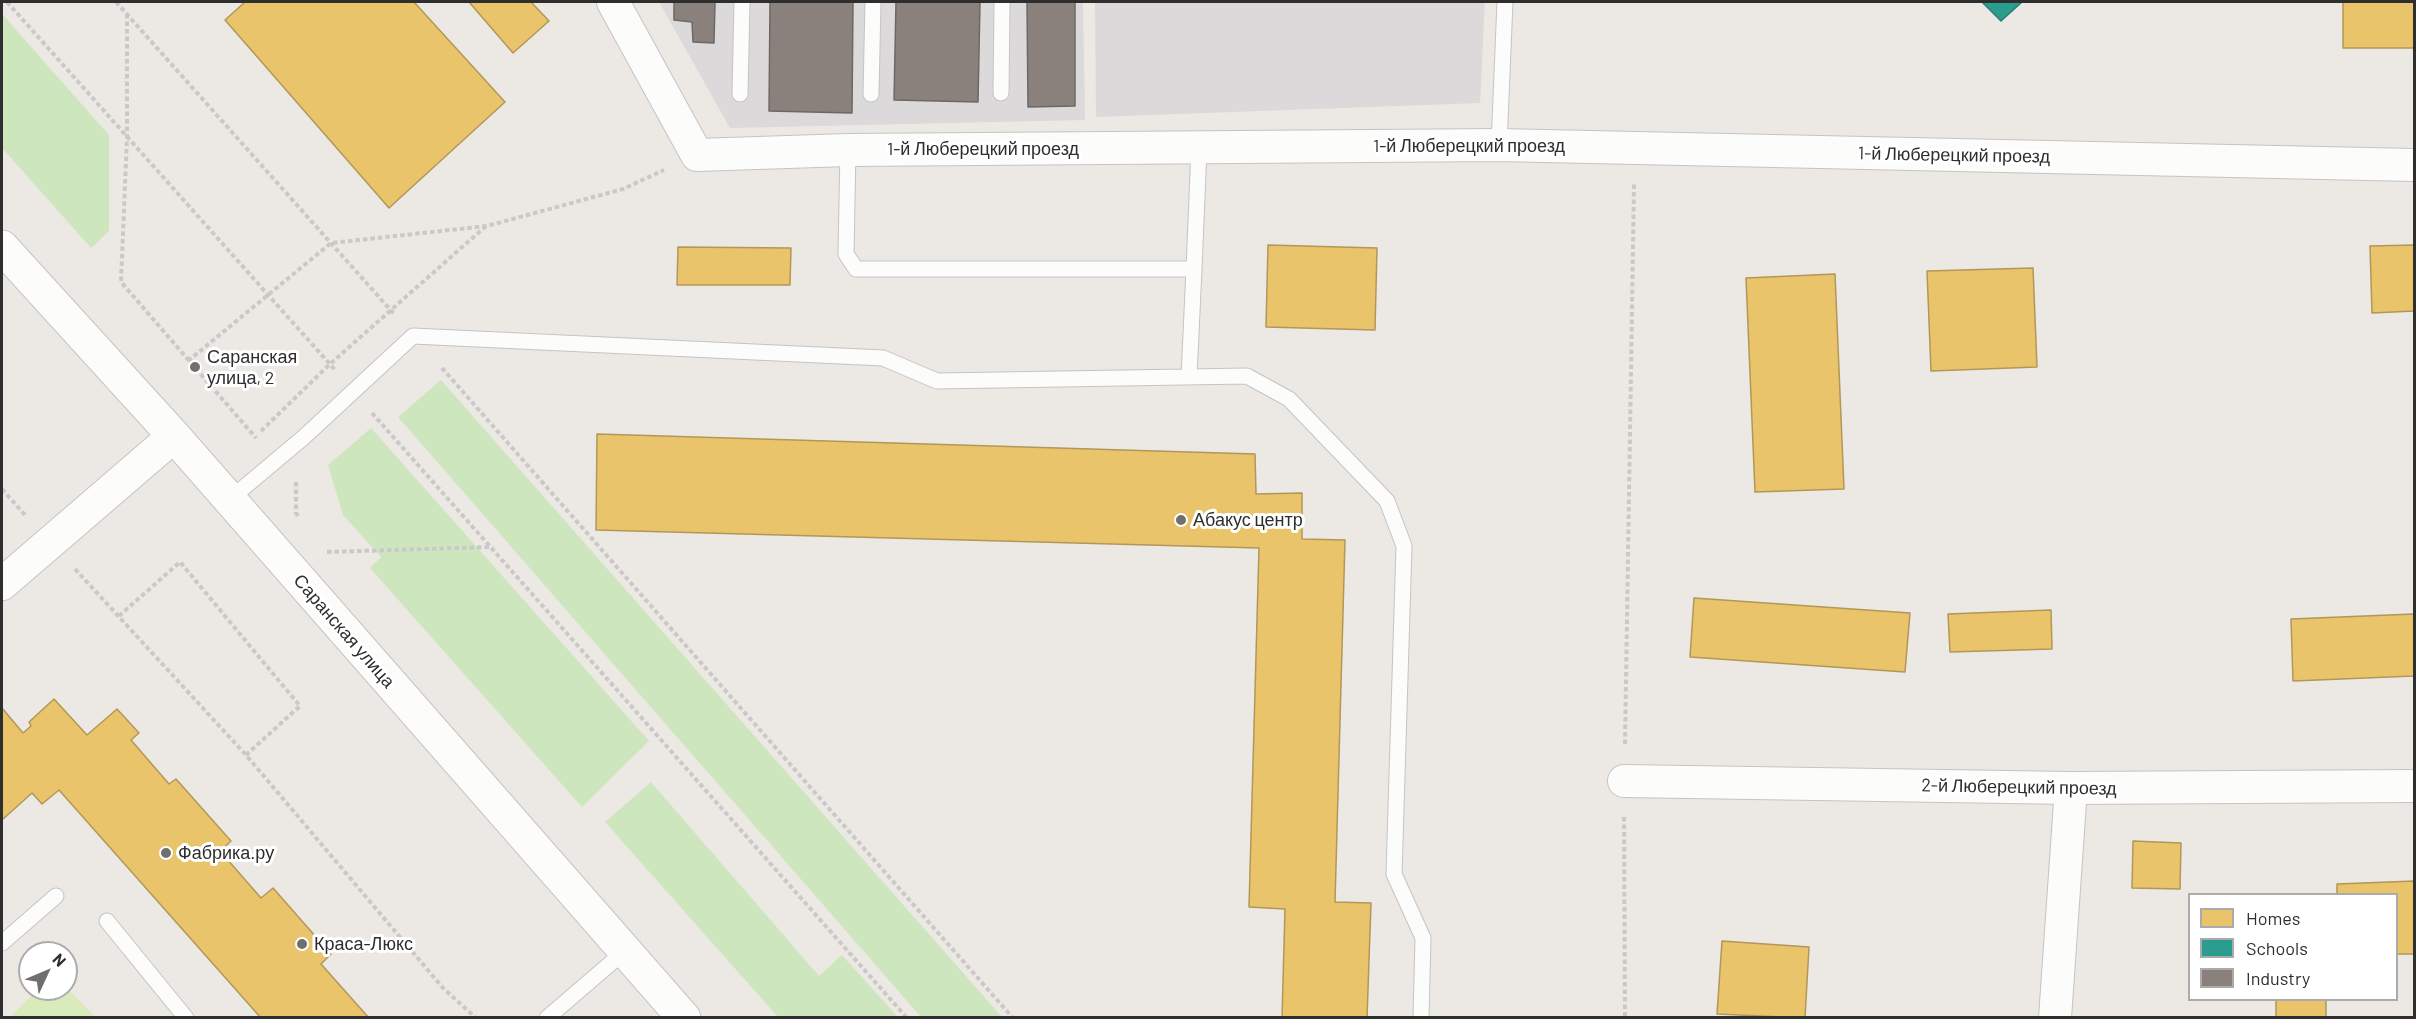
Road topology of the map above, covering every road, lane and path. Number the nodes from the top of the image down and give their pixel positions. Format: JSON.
{"nodes":[{"id":1,"x":7,"y":2,"type":"edge"},
{"id":2,"x":116,"y":2,"type":"edge"},
{"id":3,"x":613,"y":2,"type":"edge"},
{"id":4,"x":742,"y":2,"type":"edge"},
{"id":5,"x":873,"y":2,"type":"edge"},
{"id":6,"x":1002,"y":2,"type":"edge"},
{"id":7,"x":1505,"y":2,"type":"edge"},
{"id":8,"x":127,"y":13,"type":"junction"},
{"id":9,"x":1001,"y":93,"type":"dead end"},
{"id":10,"x":740,"y":94,"type":"dead end"},
{"id":11,"x":872,"y":94,"type":"dead end"},
{"id":12,"x":127,"y":135,"type":"junction"},
{"id":13,"x":1500,"y":145,"type":"junction"},
{"id":14,"x":1635,"y":147,"type":"junction"},
{"id":15,"x":1199,"y":148,"type":"junction"},
{"id":16,"x":848,"y":150,"type":"junction"},
{"id":17,"x":698,"y":155,"type":"junction"},
{"id":18,"x":2415,"y":165,"type":"edge"},
{"id":19,"x":487,"y":226,"type":"junction"},
{"id":20,"x":331,"y":243,"type":"junction"},
{"id":21,"x":2,"y":247,"type":"edge"},
{"id":22,"x":1194,"y":268,"type":"junction"},
{"id":23,"x":268,"y":294,"type":"junction"},
{"id":24,"x":390,"y":309,"type":"junction"},
{"id":25,"x":413,"y":336,"type":"junction"},
{"id":26,"x":188,"y":360,"type":"junction"},
{"id":27,"x":330,"y":364,"type":"junction"},
{"id":28,"x":1189,"y":377,"type":"junction"},
{"id":29,"x":353,"y":390,"type":"junction"},
{"id":30,"x":174,"y":436,"type":"junction"},
{"id":31,"x":304,"y":437,"type":"junction"},
{"id":32,"x":255,"y":438,"type":"junction"},
{"id":33,"x":296,"y":481,"type":"dead end"},
{"id":34,"x":2,"y":489,"type":"edge"},
{"id":35,"x":229,"y":500,"type":"junction"},
{"id":36,"x":302,"y":521,"type":"dead end"},
{"id":37,"x":50,"y":542,"type":"junction"},
{"id":38,"x":320,"y":545,"type":"dead end"},
{"id":39,"x":492,"y":547,"type":"junction"},
{"id":40,"x":2,"y":584,"type":"edge"},
{"id":41,"x":119,"y":616,"type":"junction"},
{"id":42,"x":246,"y":755,"type":"junction"},
{"id":43,"x":1624,"y":781,"type":"junction"},
{"id":44,"x":2415,"y":786,"type":"edge"},
{"id":45,"x":2070,"y":788,"type":"junction"},
{"id":46,"x":56,"y":896,"type":"dead end"},
{"id":47,"x":107,"y":921,"type":"dead end"},
{"id":48,"x":2,"y":943,"type":"edge"},
{"id":49,"x":625,"y":951,"type":"junction"},
{"id":50,"x":186,"y":1017,"type":"edge"},
{"id":51,"x":476,"y":1017,"type":"edge"},
{"id":52,"x":547,"y":1017,"type":"edge"},
{"id":53,"x":684,"y":1017,"type":"edge"},
{"id":54,"x":907,"y":1017,"type":"edge"},
{"id":55,"x":1013,"y":1017,"type":"edge"},
{"id":56,"x":1421,"y":1017,"type":"edge"},
{"id":57,"x":1625,"y":1017,"type":"edge"},
{"id":58,"x":2055,"y":1017,"type":"edge"}],
"edges":[{"from":1,"to":12,"type":"path"},
{"from":2,"to":8,"type":"path"},
{"from":3,"to":17,"type":"street"},
{"from":4,"to":10,"type":"lane"},
{"from":5,"to":11,"type":"lane"},
{"from":6,"to":9,"type":"lane"},
{"from":7,"to":13,"type":"lane"},
{"from":8,"to":12,"type":"path"},
{"from":8,"to":20,"type":"path"},
{"from":12,"to":23,"type":"path"},
{"from":12,"to":26,"type":"path"},
{"from":13,"to":14,"type":"street","name":"1-й Люберецкий проезд"},
{"from":13,"to":15,"type":"street","name":"1-й Люберецкий проезд"},
{"from":14,"to":18,"type":"street","name":"1-й Люберецкий проезд"},
{"from":14,"to":43,"type":"path"},
{"from":15,"to":16,"type":"street","name":"1-й Люберецкий проезд"},
{"from":15,"to":22,"type":"lane"},
{"from":16,"to":17,"type":"street","name":"1-й Люберецкий проезд"},
{"from":16,"to":22,"type":"lane"},
{"from":17,"to":19,"type":"path"},
{"from":19,"to":20,"type":"path"},
{"from":19,"to":24,"type":"path"},
{"from":20,"to":23,"type":"path"},
{"from":20,"to":24,"type":"path"},
{"from":21,"to":30,"type":"main road","name":"Саранская улица"},
{"from":22,"to":28,"type":"lane"},
{"from":23,"to":26,"type":"path"},
{"from":23,"to":27,"type":"path"},
{"from":24,"to":25,"type":"path"},
{"from":24,"to":27,"type":"path"},
{"from":25,"to":28,"type":"lane"},
{"from":25,"to":29,"type":"lane"},
{"from":25,"to":55,"type":"path"},
{"from":26,"to":32,"type":"path"},
{"from":27,"to":29,"type":"path"},
{"from":27,"to":32,"type":"path"},
{"from":28,"to":56,"type":"lane"},
{"from":29,"to":31,"type":"lane"},
{"from":29,"to":39,"type":"path"},
{"from":30,"to":35,"type":"main road","name":"Саранская улица"},
{"from":30,"to":37,"type":"street"},
{"from":31,"to":32,"type":"path"},
{"from":31,"to":35,"type":"lane"},
{"from":33,"to":36,"type":"path"},
{"from":34,"to":37,"type":"path"},
{"from":35,"to":49,"type":"main road","name":"Саранская улица"},
{"from":37,"to":40,"type":"street"},
{"from":37,"to":41,"type":"path"},
{"from":38,"to":39,"type":"path"},
{"from":39,"to":54,"type":"path"},
{"from":41,"to":42,"type":"path"},
{"from":41,"to":42,"type":"path"},
{"from":42,"to":51,"type":"path"},
{"from":43,"to":45,"type":"street","name":"2-й Люберецкий проезд"},
{"from":43,"to":57,"type":"path"},
{"from":44,"to":45,"type":"street","name":"2-й Люберецкий проезд"},
{"from":45,"to":58,"type":"street"},
{"from":46,"to":48,"type":"lane"},
{"from":47,"to":50,"type":"lane"},
{"from":49,"to":52,"type":"lane"},
{"from":49,"to":53,"type":"main road","name":"Саранская улица"}]}
